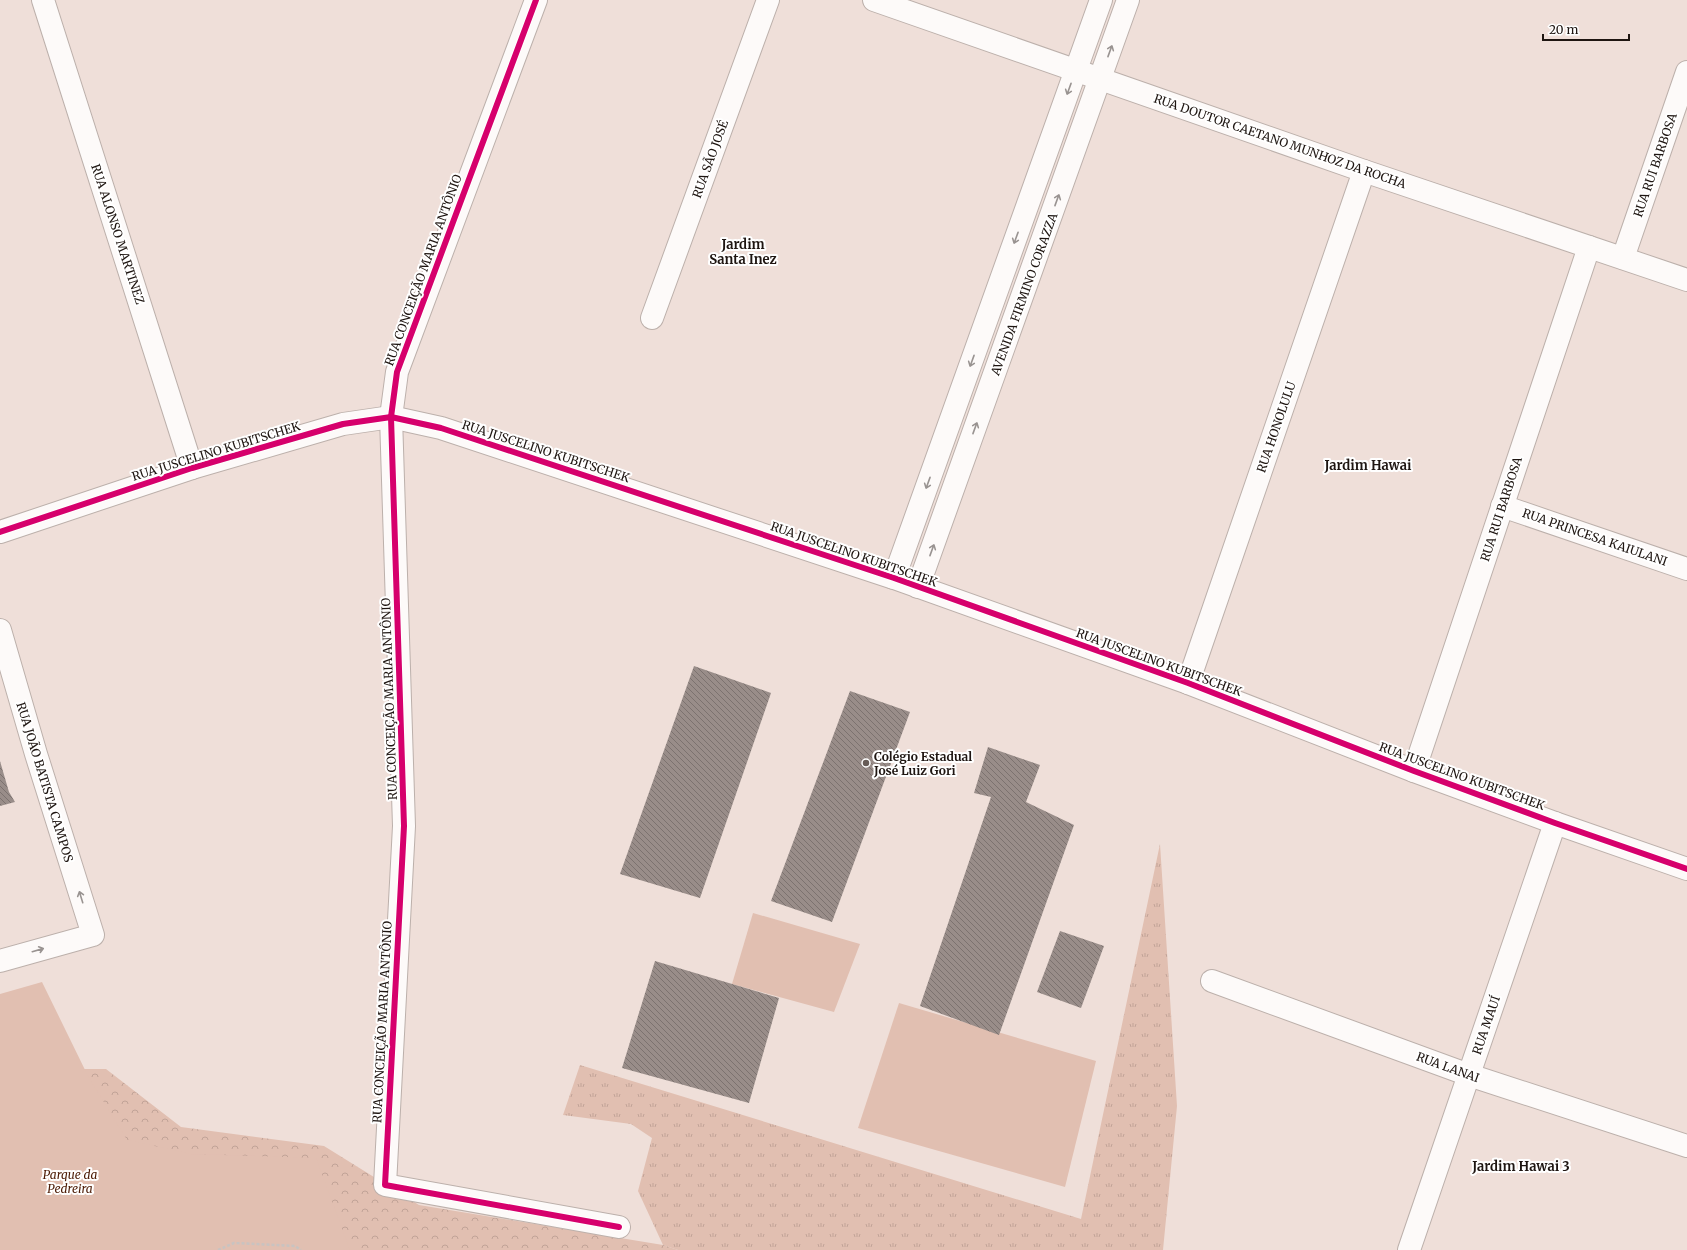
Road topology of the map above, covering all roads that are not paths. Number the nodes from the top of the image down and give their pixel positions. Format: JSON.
{"nodes":[{"id":1,"x":43,"y":0,"type":"edge"},
{"id":2,"x":536,"y":0,"type":"edge"},
{"id":3,"x":768,"y":0,"type":"edge"},
{"id":4,"x":874,"y":0,"type":"edge"},
{"id":5,"x":1101,"y":0,"type":"edge"},
{"id":6,"x":1128,"y":0,"type":"edge"},
{"id":7,"x":1076,"y":69,"type":"junction"},
{"id":8,"x":1687,"y":72,"type":"edge"},
{"id":9,"x":1101,"y":78,"type":"junction"},
{"id":10,"x":1364,"y":171,"type":"junction"},
{"id":11,"x":1589,"y":247,"type":"junction"},
{"id":12,"x":1623,"y":258,"type":"junction"},
{"id":13,"x":1687,"y":280,"type":"edge"},
{"id":14,"x":652,"y":318,"type":"dead end"},
{"id":15,"x":391,"y":417,"type":"junction"},
{"id":16,"x":192,"y":468,"type":"junction"},
{"id":17,"x":1502,"y":506,"type":"junction"},
{"id":18,"x":0,"y":532,"type":"edge"},
{"id":19,"x":1687,"y":569,"type":"edge"},
{"id":20,"x":894,"y":578,"type":"junction"},
{"id":21,"x":918,"y":587,"type":"junction"},
{"id":22,"x":0,"y":630,"type":"edge"},
{"id":23,"x":6,"y":673,"type":"edge"},
{"id":24,"x":1188,"y":683,"type":"junction"},
{"id":25,"x":1414,"y":771,"type":"junction"},
{"id":26,"x":1555,"y":823,"type":"junction"},
{"id":27,"x":1687,"y":869,"type":"edge"},
{"id":28,"x":0,"y":961,"type":"edge"},
{"id":29,"x":1212,"y":981,"type":"dead end"},
{"id":30,"x":1468,"y":1075,"type":"junction"},
{"id":31,"x":1687,"y":1146,"type":"edge"},
{"id":32,"x":619,"y":1227,"type":"dead end"},
{"id":33,"x":1409,"y":1250,"type":"edge"}],
"edges":[{"from":1,"to":16,"type":"street","name":"RUA ALONSO MARTINEZ"},
{"from":2,"to":15,"type":"street","name":"RUA CONCEIÇÃO MARIA ANTÔNIO"},
{"from":3,"to":14,"type":"street","name":"RUA SÃO JOSÉ"},
{"from":4,"to":7,"type":"street","name":"RUA DOUTOR CAETANO MUNHOZ DA ROCHA"},
{"from":5,"to":7,"type":"street"},
{"from":9,"to":6,"type":"street","name":"AVENIDA FIRMINO CORAZZA","one_way":true},
{"from":7,"to":9,"type":"street","name":"RUA DOUTOR CAETANO MUNHOZ DA ROCHA"},
{"from":7,"to":20,"type":"street","one_way":true},
{"from":8,"to":12,"type":"street","name":"RUA RUI BARBOSA"},
{"from":9,"to":10,"type":"street","name":"RUA DOUTOR CAETANO MUNHOZ DA ROCHA"},
{"from":21,"to":9,"type":"street","name":"AVENIDA FIRMINO CORAZZA","one_way":true},
{"from":10,"to":11,"type":"street","name":"RUA DOUTOR CAETANO MUNHOZ DA ROCHA"},
{"from":10,"to":24,"type":"street","name":"RUA HONOLULU"},
{"from":11,"to":12,"type":"street","name":"RUA DOUTOR CAETANO MUNHOZ DA ROCHA"},
{"from":11,"to":17,"type":"street","name":"RUA RUI BARBOSA"},
{"from":12,"to":13,"type":"street","name":"RUA DOUTOR CAETANO MUNHOZ DA ROCHA"},
{"from":15,"to":16,"type":"street","name":"RUA JUSCELINO KUBITSCHEK"},
{"from":15,"to":20,"type":"street","name":"RUA JUSCELINO KUBITSCHEK"},
{"from":15,"to":32,"type":"street","name":"RUA CONCEIÇÃO MARIA ANTÔNIO"},
{"from":16,"to":18,"type":"street","name":"RUA JUSCELINO KUBITSCHEK"},
{"from":17,"to":19,"type":"street","name":"RUA PRINCESA KAIULANI"},
{"from":17,"to":25,"type":"street","name":"RUA RUI BARBOSA"},
{"from":20,"to":21,"type":"street","name":"RUA JUSCELINO KUBITSCHEK"},
{"from":21,"to":24,"type":"street","name":"RUA JUSCELINO KUBITSCHEK"},
{"from":22,"to":23,"type":"street","name":"RUA JOÃO BATISTA CAMPOS"},
{"from":28,"to":23,"type":"street","name":"RUA JOÃO BATISTA CAMPOS","one_way":true},
{"from":24,"to":25,"type":"street","name":"RUA JUSCELINO KUBITSCHEK"},
{"from":25,"to":26,"type":"street","name":"RUA JUSCELINO KUBITSCHEK"},
{"from":26,"to":27,"type":"street","name":"RUA JUSCELINO KUBITSCHEK"},
{"from":26,"to":30,"type":"street","name":"RUA MAUÍ"},
{"from":29,"to":30,"type":"street","name":"RUA LANAI"},
{"from":30,"to":31,"type":"street","name":"RUA LANAI"},
{"from":30,"to":33,"type":"street","name":"RUA MAUÍ"}]}
